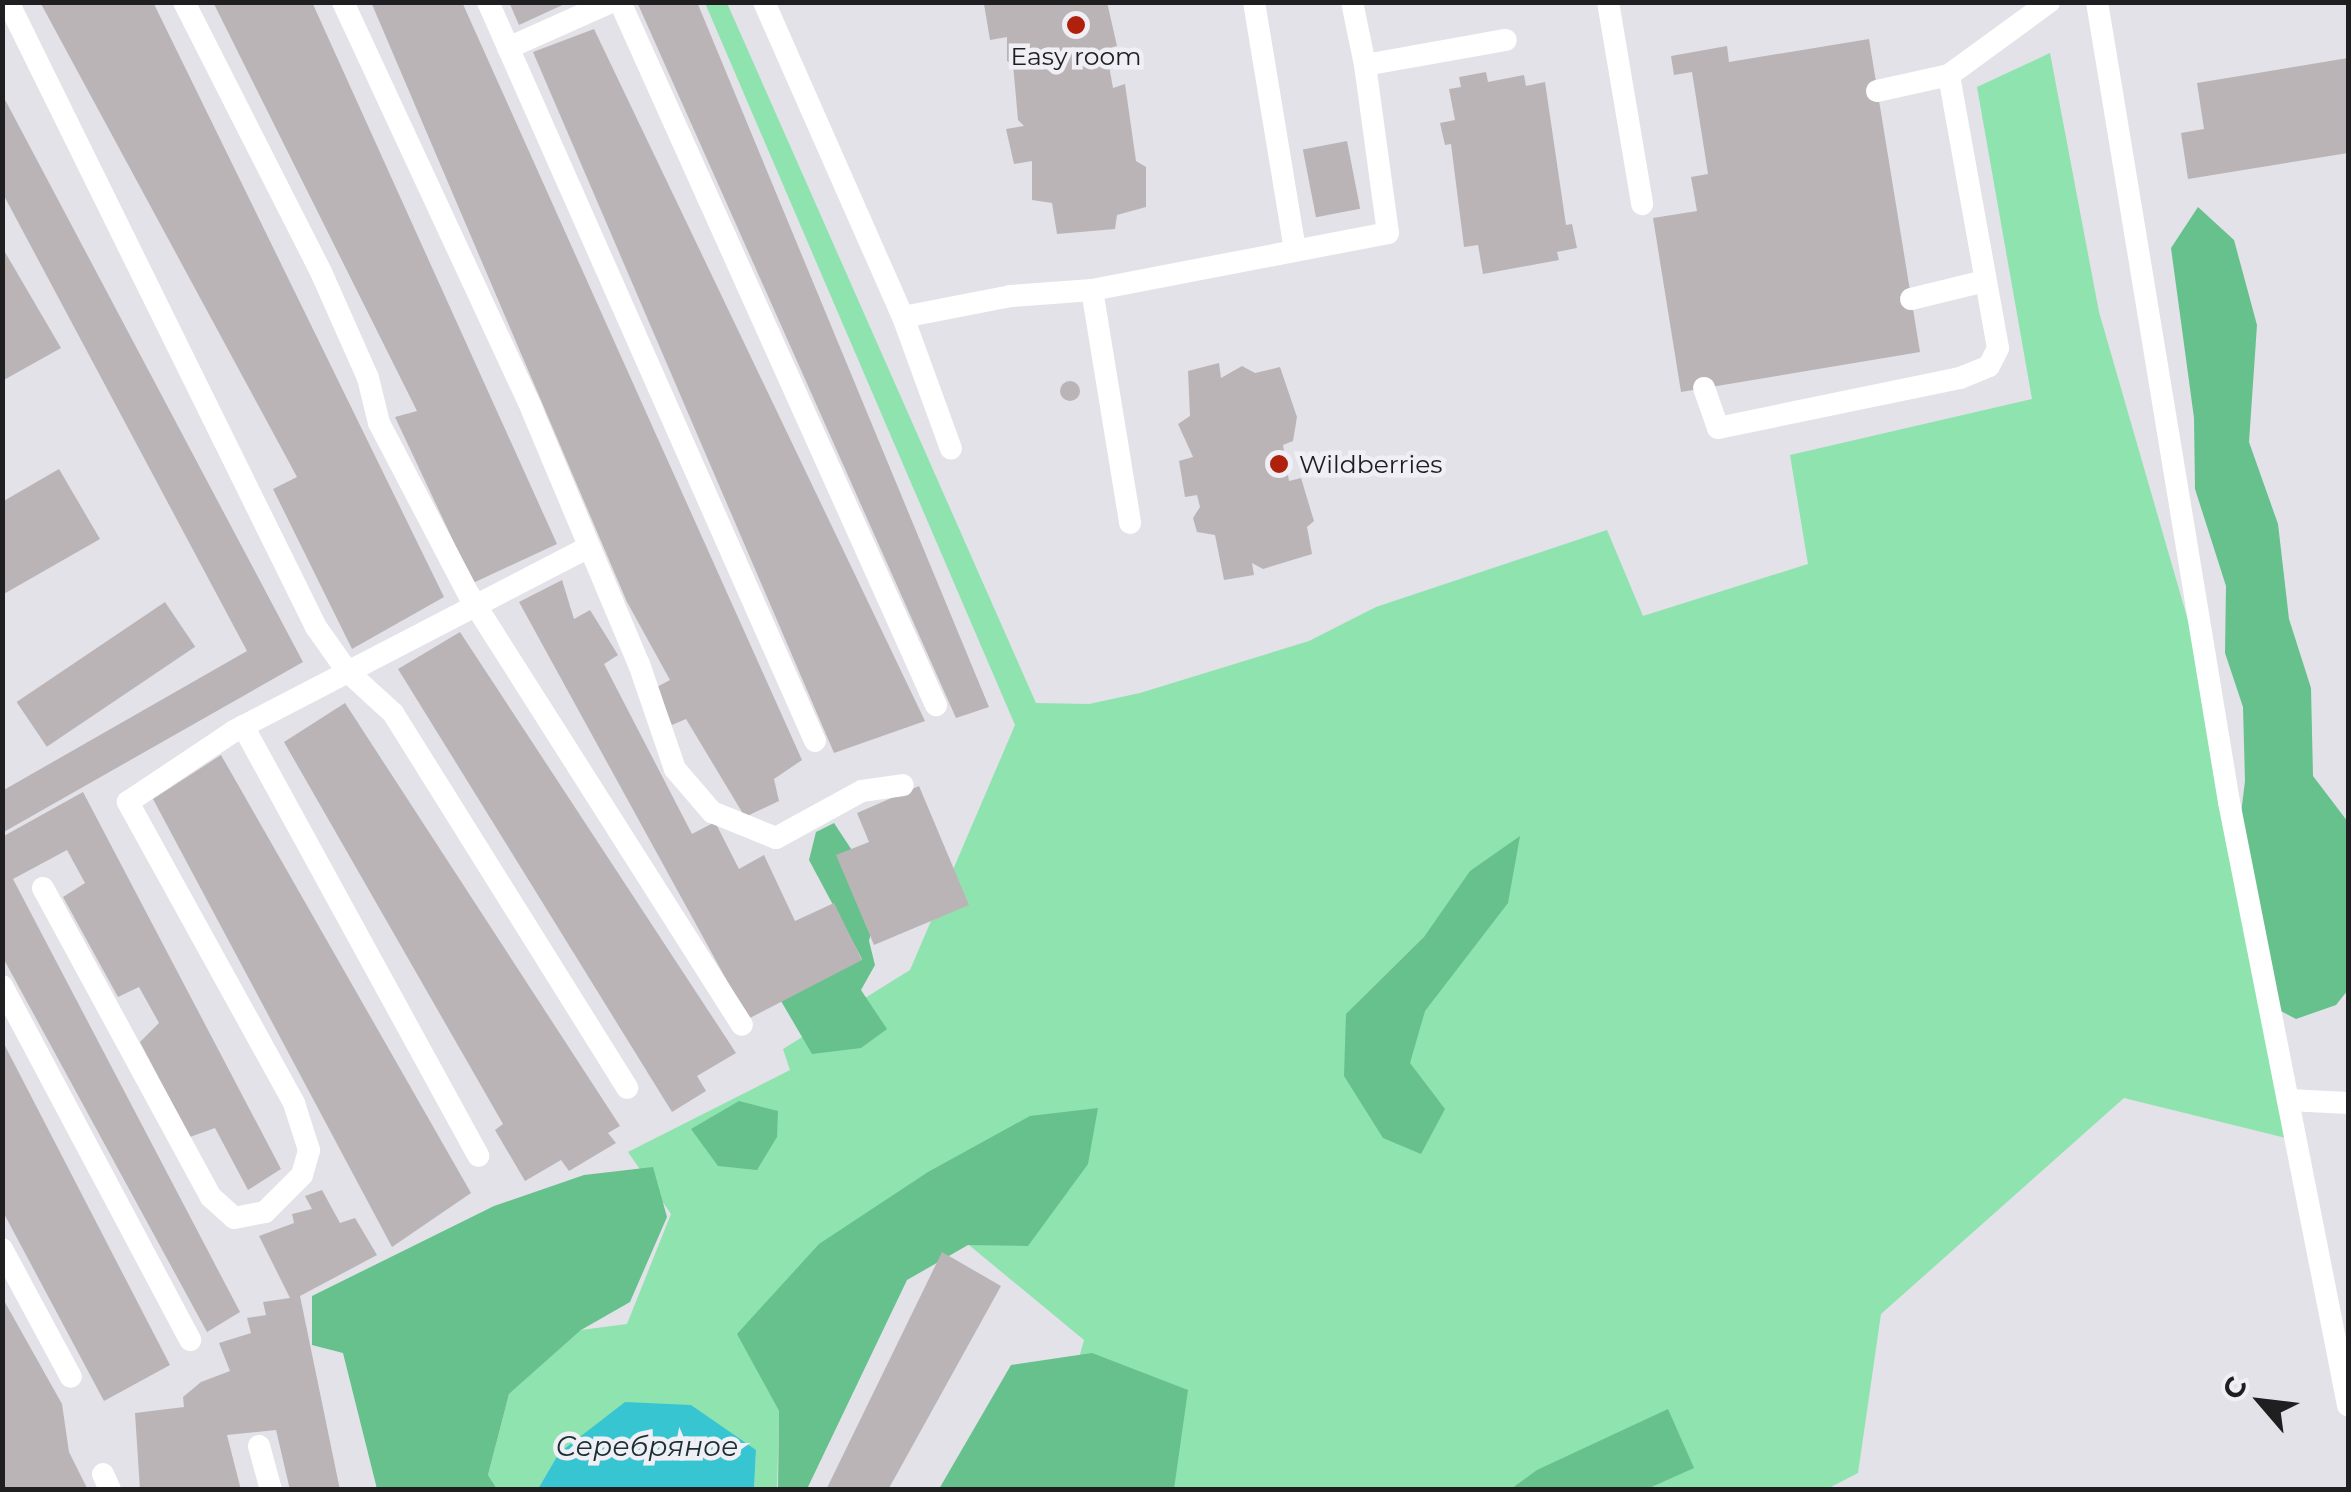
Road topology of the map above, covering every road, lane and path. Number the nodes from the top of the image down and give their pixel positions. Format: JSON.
{"nodes":[{"id":1,"x":8,"y":2,"type":"edge"},
{"id":2,"x":184,"y":2,"type":"edge"},
{"id":3,"x":343,"y":2,"type":"edge"},
{"id":4,"x":488,"y":2,"type":"edge"},
{"id":5,"x":611,"y":2,"type":"edge"},
{"id":6,"x":620,"y":2,"type":"edge"},
{"id":7,"x":764,"y":2,"type":"edge"},
{"id":8,"x":1254,"y":2,"type":"edge"},
{"id":9,"x":1352,"y":2,"type":"edge"},
{"id":10,"x":1608,"y":2,"type":"edge"},
{"id":11,"x":2048,"y":2,"type":"edge"},
{"id":12,"x":2097,"y":2,"type":"edge"},
{"id":13,"x":1506,"y":40,"type":"dead end"},
{"id":14,"x":508,"y":48,"type":"junction"},
{"id":15,"x":1365,"y":65,"type":"junction"},
{"id":16,"x":1949,"y":75,"type":"junction"},
{"id":17,"x":1878,"y":91,"type":"dead end"},
{"id":18,"x":1642,"y":204,"type":"dead end"},
{"id":19,"x":1295,"y":251,"type":"junction"},
{"id":20,"x":1985,"y":281,"type":"junction"},
{"id":21,"x":1092,"y":290,"type":"junction"},
{"id":22,"x":1911,"y":299,"type":"dead end"},
{"id":23,"x":903,"y":317,"type":"junction"},
{"id":24,"x":1704,"y":388,"type":"dead end"},
{"id":25,"x":951,"y":449,"type":"dead end"},
{"id":26,"x":1130,"y":523,"type":"dead end"},
{"id":27,"x":587,"y":548,"type":"junction"},
{"id":28,"x":474,"y":604,"type":"junction"},
{"id":29,"x":347,"y":672,"type":"junction"},
{"id":30,"x":936,"y":704,"type":"dead end"},
{"id":31,"x":242,"y":726,"type":"junction"},
{"id":32,"x":815,"y":741,"type":"dead end"},
{"id":33,"x":904,"y":785,"type":"dead end"},
{"id":34,"x":43,"y":888,"type":"dead end"},
{"id":35,"x":2,"y":986,"type":"edge"},
{"id":36,"x":742,"y":1025,"type":"dead end"},
{"id":37,"x":627,"y":1088,"type":"dead end"},
{"id":38,"x":2288,"y":1100,"type":"junction"},
{"id":39,"x":2348,"y":1103,"type":"edge"},
{"id":40,"x":478,"y":1156,"type":"dead end"},
{"id":41,"x":2,"y":1249,"type":"edge"},
{"id":42,"x":190,"y":1340,"type":"dead end"},
{"id":43,"x":70,"y":1378,"type":"dead end"},
{"id":44,"x":2348,"y":1405,"type":"edge"},
{"id":45,"x":259,"y":1446,"type":"dead end"},
{"id":46,"x":271,"y":1490,"type":"edge"}],
"edges":[{"from":1,"to":29,"type":"lane"},
{"from":2,"to":28,"type":"lane"},
{"from":3,"to":27,"type":"lane"},
{"from":4,"to":14,"type":"lane"},
{"from":5,"to":14,"type":"lane"},
{"from":6,"to":30,"type":"lane"},
{"from":7,"to":23,"type":"lane"},
{"from":8,"to":19,"type":"lane"},
{"from":9,"to":15,"type":"lane"},
{"from":10,"to":18,"type":"lane"},
{"from":11,"to":16,"type":"lane"},
{"from":12,"to":38,"type":"lane"},
{"from":13,"to":15,"type":"lane"},
{"from":14,"to":32,"type":"lane"},
{"from":15,"to":19,"type":"lane"},
{"from":16,"to":17,"type":"lane"},
{"from":16,"to":20,"type":"lane"},
{"from":19,"to":21,"type":"lane"},
{"from":20,"to":22,"type":"lane"},
{"from":20,"to":24,"type":"lane"},
{"from":21,"to":23,"type":"lane"},
{"from":21,"to":26,"type":"lane"},
{"from":23,"to":25,"type":"lane"},
{"from":27,"to":28,"type":"lane"},
{"from":27,"to":33,"type":"lane"},
{"from":28,"to":29,"type":"lane"},
{"from":28,"to":36,"type":"lane"},
{"from":29,"to":31,"type":"lane"},
{"from":29,"to":37,"type":"lane"},
{"from":31,"to":34,"type":"lane"},
{"from":31,"to":40,"type":"lane"},
{"from":35,"to":42,"type":"lane"},
{"from":38,"to":39,"type":"lane"},
{"from":38,"to":44,"type":"lane"},
{"from":41,"to":43,"type":"lane"},
{"from":45,"to":46,"type":"lane"}]}
